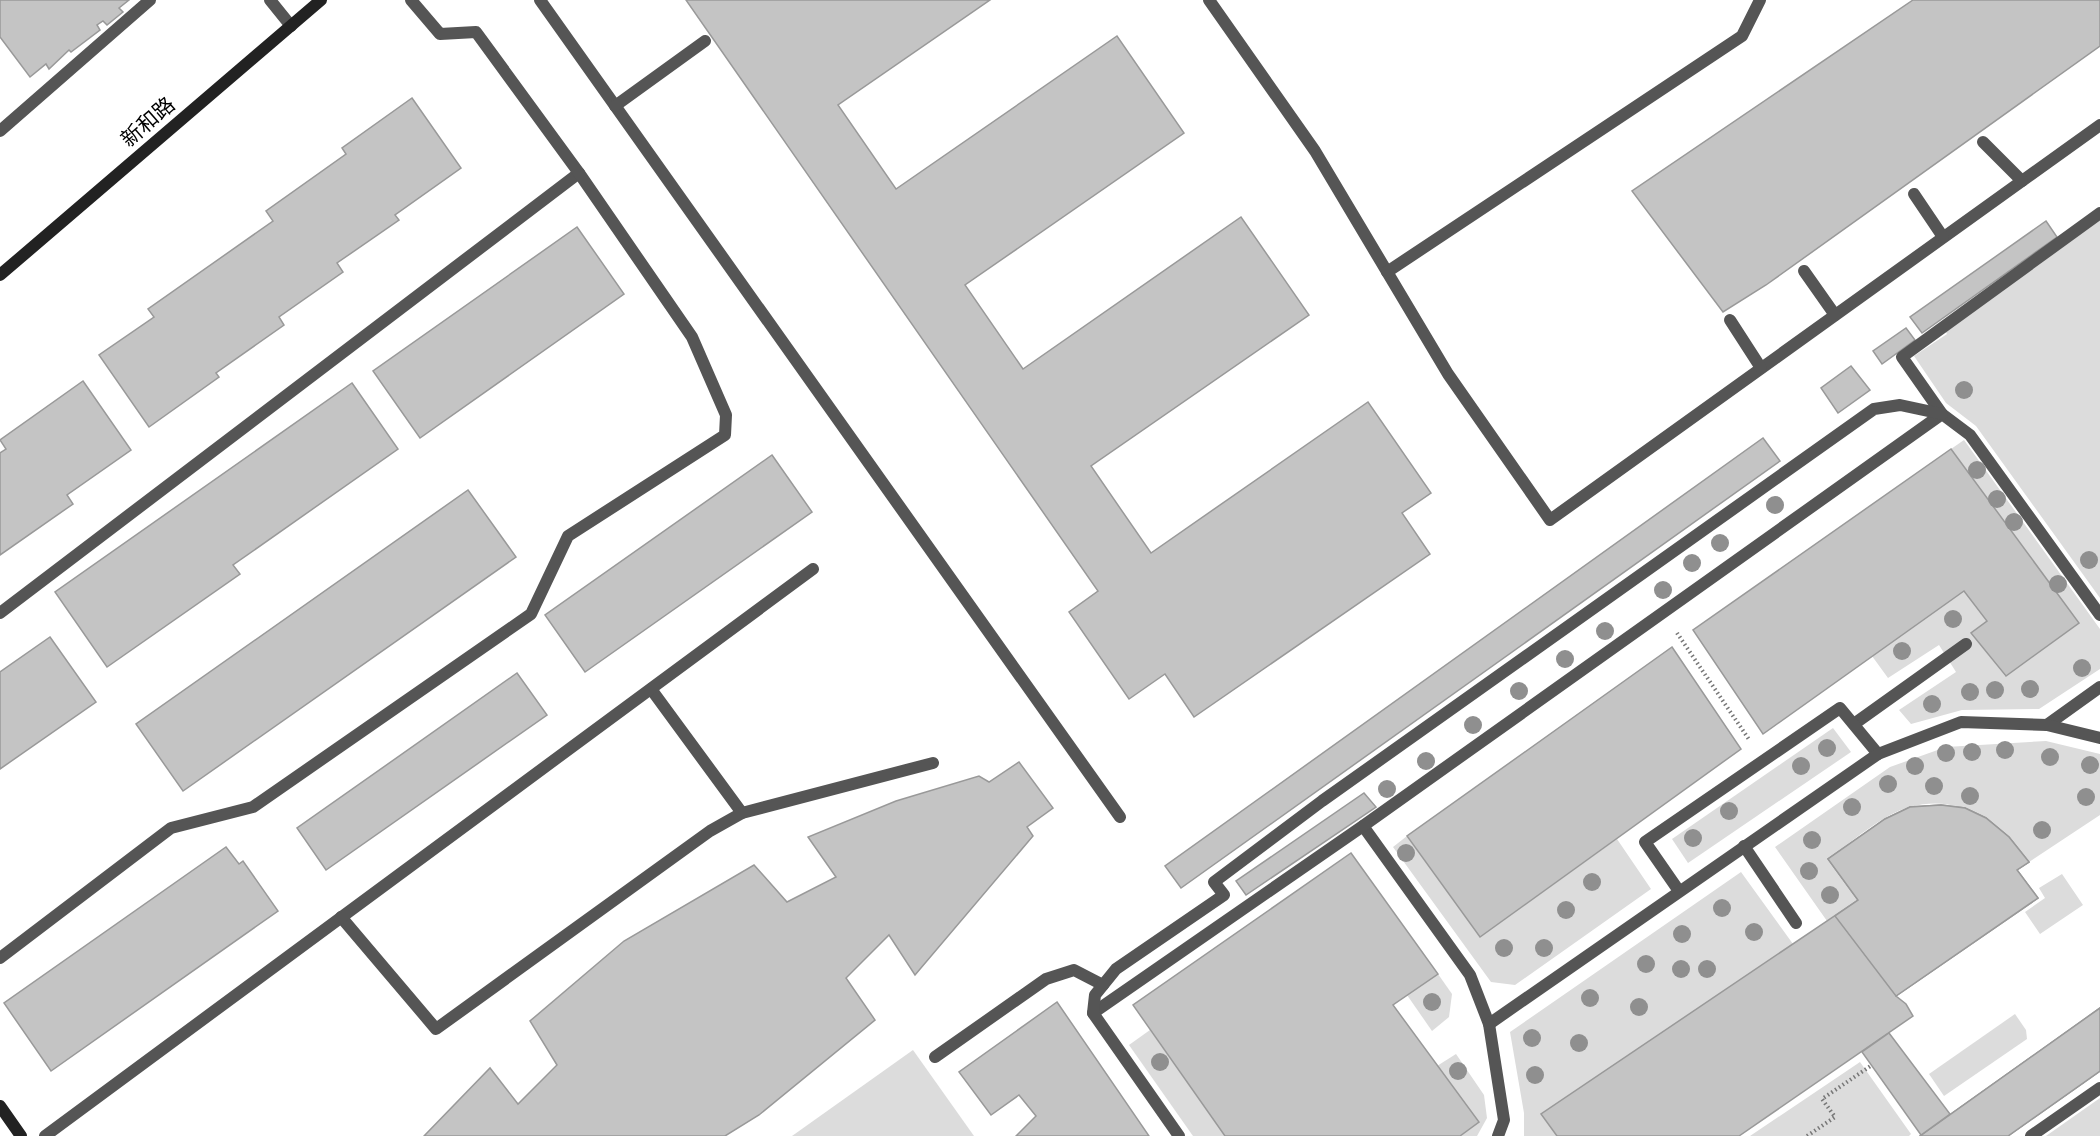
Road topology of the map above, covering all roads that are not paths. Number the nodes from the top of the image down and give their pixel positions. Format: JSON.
{"nodes":[{"id":1,"x":150,"y":0,"type":"edge"},
{"id":2,"x":270,"y":0,"type":"edge"},
{"id":3,"x":321,"y":0,"type":"edge"},
{"id":4,"x":411,"y":0,"type":"edge"},
{"id":5,"x":540,"y":0,"type":"edge"},
{"id":6,"x":1209,"y":0,"type":"edge"},
{"id":7,"x":1760,"y":0,"type":"edge"},
{"id":8,"x":291,"y":26,"type":"junction"},
{"id":9,"x":705,"y":41,"type":"dead end"},
{"id":10,"x":615,"y":106,"type":"junction"},
{"id":11,"x":2100,"y":125,"type":"edge"},
{"id":12,"x":0,"y":130,"type":"edge"},
{"id":13,"x":1983,"y":142,"type":"dead end"},
{"id":14,"x":579,"y":173,"type":"junction"},
{"id":15,"x":2022,"y":181,"type":"junction"},
{"id":16,"x":1914,"y":194,"type":"dead end"},
{"id":17,"x":2100,"y":213,"type":"edge"},
{"id":18,"x":1943,"y":237,"type":"junction"},
{"id":19,"x":1804,"y":271,"type":"dead end"},
{"id":20,"x":1387,"y":272,"type":"junction"},
{"id":21,"x":0,"y":275,"type":"edge"},
{"id":22,"x":1834,"y":315,"type":"junction"},
{"id":23,"x":1730,"y":320,"type":"dead end"},
{"id":24,"x":1761,"y":368,"type":"junction"},
{"id":25,"x":1942,"y":414,"type":"junction"},
{"id":26,"x":813,"y":569,"type":"dead end"},
{"id":27,"x":0,"y":613,"type":"edge"},
{"id":28,"x":2100,"y":615,"type":"edge"},
{"id":29,"x":1966,"y":644,"type":"dead end"},
{"id":30,"x":2100,"y":687,"type":"edge"},
{"id":31,"x":651,"y":688,"type":"junction"},
{"id":32,"x":1854,"y":724,"type":"junction"},
{"id":33,"x":2047,"y":725,"type":"junction"},
{"id":34,"x":2100,"y":738,"type":"edge"},
{"id":35,"x":1878,"y":754,"type":"junction"},
{"id":36,"x":933,"y":763,"type":"dead end"},
{"id":37,"x":742,"y":813,"type":"junction"},
{"id":38,"x":1120,"y":817,"type":"dead end"},
{"id":39,"x":1363,"y":826,"type":"junction"},
{"id":40,"x":1744,"y":846,"type":"junction"},
{"id":41,"x":1679,"y":891,"type":"junction"},
{"id":42,"x":341,"y":917,"type":"junction"},
{"id":43,"x":1796,"y":923,"type":"dead end"},
{"id":44,"x":0,"y":958,"type":"edge"},
{"id":45,"x":1103,"y":985,"type":"junction"},
{"id":46,"x":1093,"y":1013,"type":"junction"},
{"id":47,"x":1489,"y":1024,"type":"junction"},
{"id":48,"x":935,"y":1057,"type":"dead end"},
{"id":49,"x":2100,"y":1088,"type":"edge"},
{"id":50,"x":0,"y":1106,"type":"edge"},
{"id":51,"x":21,"y":1136,"type":"edge"},
{"id":52,"x":45,"y":1136,"type":"edge"},
{"id":53,"x":1179,"y":1136,"type":"edge"},
{"id":54,"x":1498,"y":1136,"type":"edge"},
{"id":55,"x":2031,"y":1136,"type":"edge"}],
"edges":[{"from":1,"to":12,"type":"lane"},
{"from":2,"to":8,"type":"lane"},
{"from":3,"to":8,"type":"street","name":"新和路"},
{"from":4,"to":14,"type":"lane"},
{"from":5,"to":10,"type":"lane"},
{"from":6,"to":20,"type":"lane"},
{"from":7,"to":20,"type":"lane"},
{"from":8,"to":21,"type":"street","name":"新和路"},
{"from":9,"to":10,"type":"lane"},
{"from":10,"to":38,"type":"lane"},
{"from":11,"to":15,"type":"lane"},
{"from":13,"to":15,"type":"lane"},
{"from":14,"to":27,"type":"lane"},
{"from":14,"to":44,"type":"lane"},
{"from":15,"to":18,"type":"lane"},
{"from":16,"to":18,"type":"lane"},
{"from":17,"to":25,"type":"lane"},
{"from":18,"to":22,"type":"lane"},
{"from":19,"to":22,"type":"lane"},
{"from":20,"to":24,"type":"lane"},
{"from":22,"to":24,"type":"lane"},
{"from":23,"to":24,"type":"lane"},
{"from":25,"to":28,"type":"lane"},
{"from":25,"to":39,"type":"lane"},
{"from":25,"to":45,"type":"lane"},
{"from":26,"to":31,"type":"lane"},
{"from":29,"to":32,"type":"lane"},
{"from":30,"to":33,"type":"lane"},
{"from":31,"to":37,"type":"lane"},
{"from":31,"to":42,"type":"lane"},
{"from":32,"to":35,"type":"lane"},
{"from":32,"to":41,"type":"lane"},
{"from":33,"to":34,"type":"lane"},
{"from":33,"to":35,"type":"lane"},
{"from":35,"to":40,"type":"lane"},
{"from":36,"to":37,"type":"lane"},
{"from":37,"to":42,"type":"lane"},
{"from":39,"to":46,"type":"lane"},
{"from":39,"to":47,"type":"lane"},
{"from":40,"to":41,"type":"lane"},
{"from":40,"to":43,"type":"lane"},
{"from":41,"to":47,"type":"lane"},
{"from":42,"to":52,"type":"lane"},
{"from":45,"to":46,"type":"lane"},
{"from":45,"to":48,"type":"lane"},
{"from":46,"to":53,"type":"lane"},
{"from":47,"to":54,"type":"lane"},
{"from":49,"to":55,"type":"lane"},
{"from":50,"to":51,"type":"street"}]}
